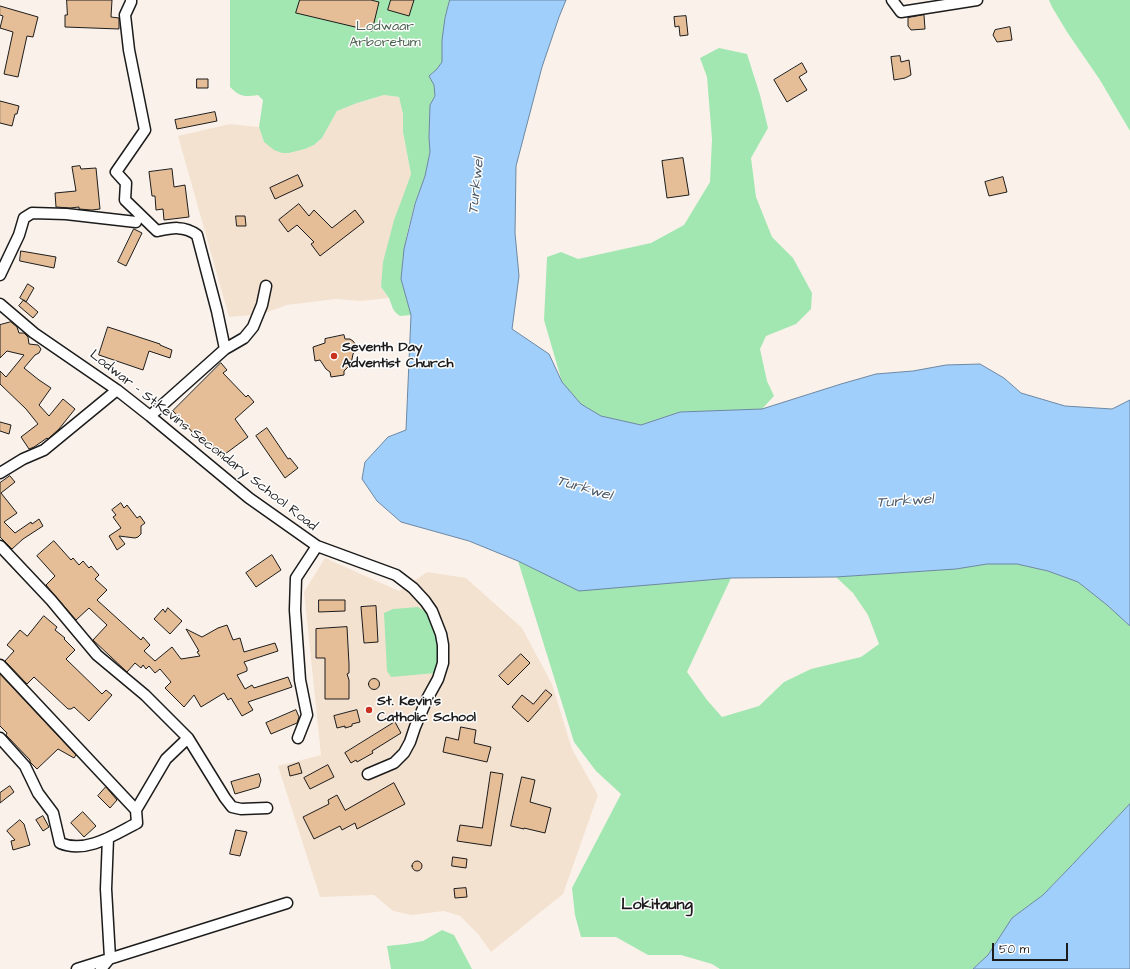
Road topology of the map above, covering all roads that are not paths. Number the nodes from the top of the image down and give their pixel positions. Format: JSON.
{"nodes":[{"id":1,"x":131,"y":0,"type":"edge"},
{"id":2,"x":892,"y":0,"type":"edge"},
{"id":3,"x":977,"y":0,"type":"edge"},
{"id":4,"x":136,"y":222,"type":"dead end"},
{"id":5,"x":0,"y":275,"type":"edge"},
{"id":6,"x":266,"y":286,"type":"dead end"},
{"id":7,"x":0,"y":304,"type":"edge"},
{"id":8,"x":225,"y":349,"type":"junction"},
{"id":9,"x":117,"y":390,"type":"junction"},
{"id":10,"x":150,"y":416,"type":"junction"},
{"id":11,"x":0,"y":473,"type":"edge"},
{"id":12,"x":0,"y":546,"type":"edge"},
{"id":13,"x":317,"y":546,"type":"junction"},
{"id":14,"x":0,"y":665,"type":"edge"},
{"id":15,"x":0,"y":738,"type":"edge"},
{"id":16,"x":188,"y":738,"type":"junction"},
{"id":17,"x":298,"y":738,"type":"dead end"},
{"id":18,"x":368,"y":774,"type":"dead end"},
{"id":19,"x":267,"y":808,"type":"dead end"},
{"id":20,"x":136,"y":810,"type":"junction"},
{"id":21,"x":108,"y":838,"type":"junction"},
{"id":22,"x":287,"y":903,"type":"dead end"},
{"id":23,"x":110,"y":958,"type":"junction"},
{"id":24,"x":77,"y":969,"type":"edge"},
{"id":25,"x":101,"y":969,"type":"edge"}],
"edges":[{"from":1,"to":8,"type":"street"},
{"from":2,"to":3,"type":"street"},
{"from":4,"to":5,"type":"street"},
{"from":6,"to":8,"type":"street"},
{"from":7,"to":9,"type":"street","name":"Lodwar - St.Kevins Secondary School Road"},
{"from":8,"to":10,"type":"street"},
{"from":9,"to":10,"type":"street","name":"Lodwar - St.Kevins Secondary School Road"},
{"from":9,"to":11,"type":"street"},
{"from":10,"to":13,"type":"street","name":"Lodwar - St.Kevins Secondary School Road"},
{"from":12,"to":16,"type":"street"},
{"from":13,"to":17,"type":"street"},
{"from":13,"to":18,"type":"street","name":"Lodwar - St.Kevins Secondary School Road"},
{"from":14,"to":20,"type":"street"},
{"from":15,"to":21,"type":"street"},
{"from":16,"to":19,"type":"street"},
{"from":16,"to":20,"type":"street"},
{"from":20,"to":21,"type":"street"},
{"from":21,"to":23,"type":"street"},
{"from":22,"to":23,"type":"street"},
{"from":23,"to":24,"type":"street"},
{"from":23,"to":25,"type":"street"}]}
